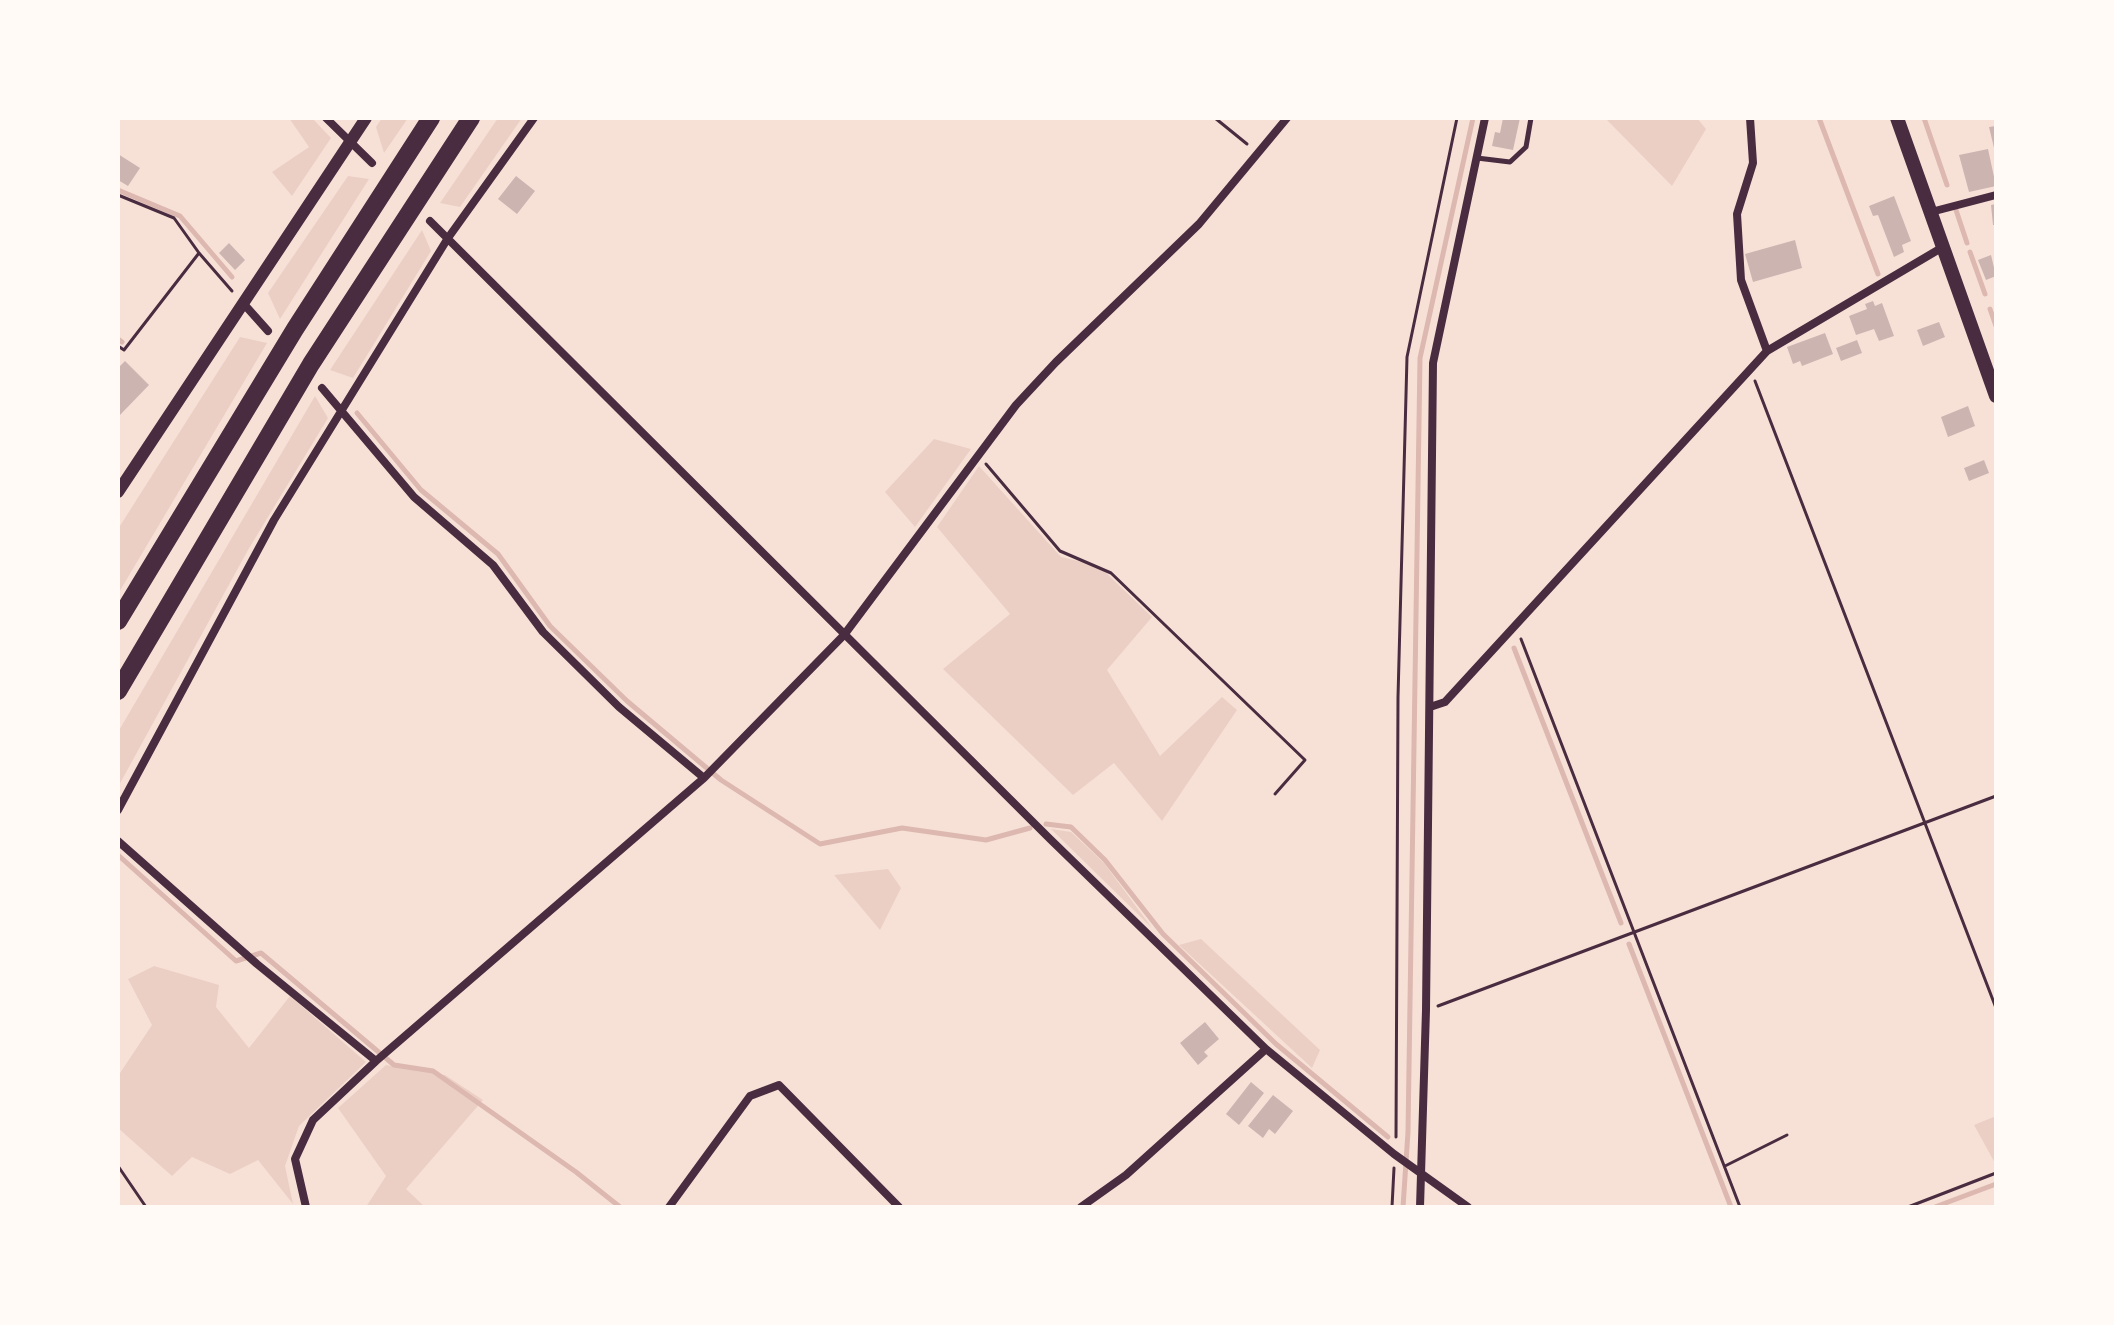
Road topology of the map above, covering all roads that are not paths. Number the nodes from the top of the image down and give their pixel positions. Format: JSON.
{"nodes":[{"id":1,"x":326,"y":118,"type":"edge"},
{"id":2,"x":366,"y":118,"type":"edge"},
{"id":3,"x":431,"y":118,"type":"edge"},
{"id":4,"x":471,"y":118,"type":"edge"},
{"id":5,"x":534,"y":118,"type":"edge"},
{"id":6,"x":1287,"y":118,"type":"edge"},
{"id":7,"x":1485,"y":118,"type":"edge"},
{"id":8,"x":1531,"y":118,"type":"edge"},
{"id":9,"x":1750,"y":118,"type":"edge"},
{"id":10,"x":1897,"y":118,"type":"edge"},
{"id":11,"x":349,"y":142,"type":"junction"},
{"id":12,"x":1477,"y":158,"type":"junction"},
{"id":13,"x":372,"y":163,"type":"dead end"},
{"id":14,"x":1996,"y":195,"type":"edge"},
{"id":15,"x":1931,"y":212,"type":"junction"},
{"id":16,"x":430,"y":221,"type":"dead end"},
{"id":17,"x":448,"y":238,"type":"junction"},
{"id":18,"x":1943,"y":247,"type":"junction"},
{"id":19,"x":243,"y":303,"type":"junction"},
{"id":20,"x":268,"y":331,"type":"dead end"},
{"id":21,"x":1767,"y":351,"type":"junction"},
{"id":22,"x":322,"y":388,"type":"dead end"},
{"id":23,"x":1996,"y":396,"type":"edge"},
{"id":24,"x":342,"y":410,"type":"junction"},
{"id":25,"x":118,"y":492,"type":"edge"},
{"id":26,"x":118,"y":621,"type":"edge"},
{"id":27,"x":844,"y":635,"type":"junction"},
{"id":28,"x":118,"y":691,"type":"edge"},
{"id":29,"x":1430,"y":707,"type":"junction"},
{"id":30,"x":704,"y":778,"type":"junction"},
{"id":31,"x":118,"y":810,"type":"edge"},
{"id":32,"x":118,"y":841,"type":"edge"},
{"id":33,"x":1266,"y":1049,"type":"junction"},
{"id":34,"x":376,"y":1061,"type":"junction"},
{"id":35,"x":1422,"y":1175,"type":"junction"},
{"id":36,"x":306,"y":1207,"type":"edge"},
{"id":37,"x":669,"y":1207,"type":"edge"},
{"id":38,"x":899,"y":1207,"type":"edge"},
{"id":39,"x":1081,"y":1207,"type":"edge"},
{"id":40,"x":1420,"y":1207,"type":"edge"},
{"id":41,"x":1468,"y":1207,"type":"edge"}],
"edges":[{"from":1,"to":11,"type":"street"},
{"from":2,"to":11,"type":"street"},
{"from":3,"to":26,"type":"highway"},
{"from":4,"to":28,"type":"highway"},
{"from":5,"to":17,"type":"street"},
{"from":6,"to":27,"type":"street"},
{"from":7,"to":12,"type":"street"},
{"from":8,"to":12,"type":"lane"},
{"from":9,"to":21,"type":"street"},
{"from":10,"to":15,"type":"main road"},
{"from":11,"to":13,"type":"street"},
{"from":11,"to":19,"type":"street"},
{"from":12,"to":29,"type":"street"},
{"from":14,"to":15,"type":"street"},
{"from":15,"to":18,"type":"main road"},
{"from":16,"to":17,"type":"street"},
{"from":17,"to":24,"type":"street"},
{"from":17,"to":27,"type":"street"},
{"from":18,"to":21,"type":"street"},
{"from":18,"to":23,"type":"main road"},
{"from":19,"to":20,"type":"street"},
{"from":19,"to":25,"type":"street"},
{"from":21,"to":29,"type":"street"},
{"from":22,"to":24,"type":"street"},
{"from":24,"to":30,"type":"street"},
{"from":24,"to":31,"type":"street"},
{"from":27,"to":30,"type":"street"},
{"from":27,"to":33,"type":"street"},
{"from":29,"to":35,"type":"street"},
{"from":30,"to":34,"type":"street"},
{"from":32,"to":34,"type":"street"},
{"from":33,"to":35,"type":"street"},
{"from":33,"to":39,"type":"street"},
{"from":34,"to":36,"type":"street"},
{"from":35,"to":40,"type":"street"},
{"from":35,"to":41,"type":"street"},
{"from":37,"to":38,"type":"street"}]}
